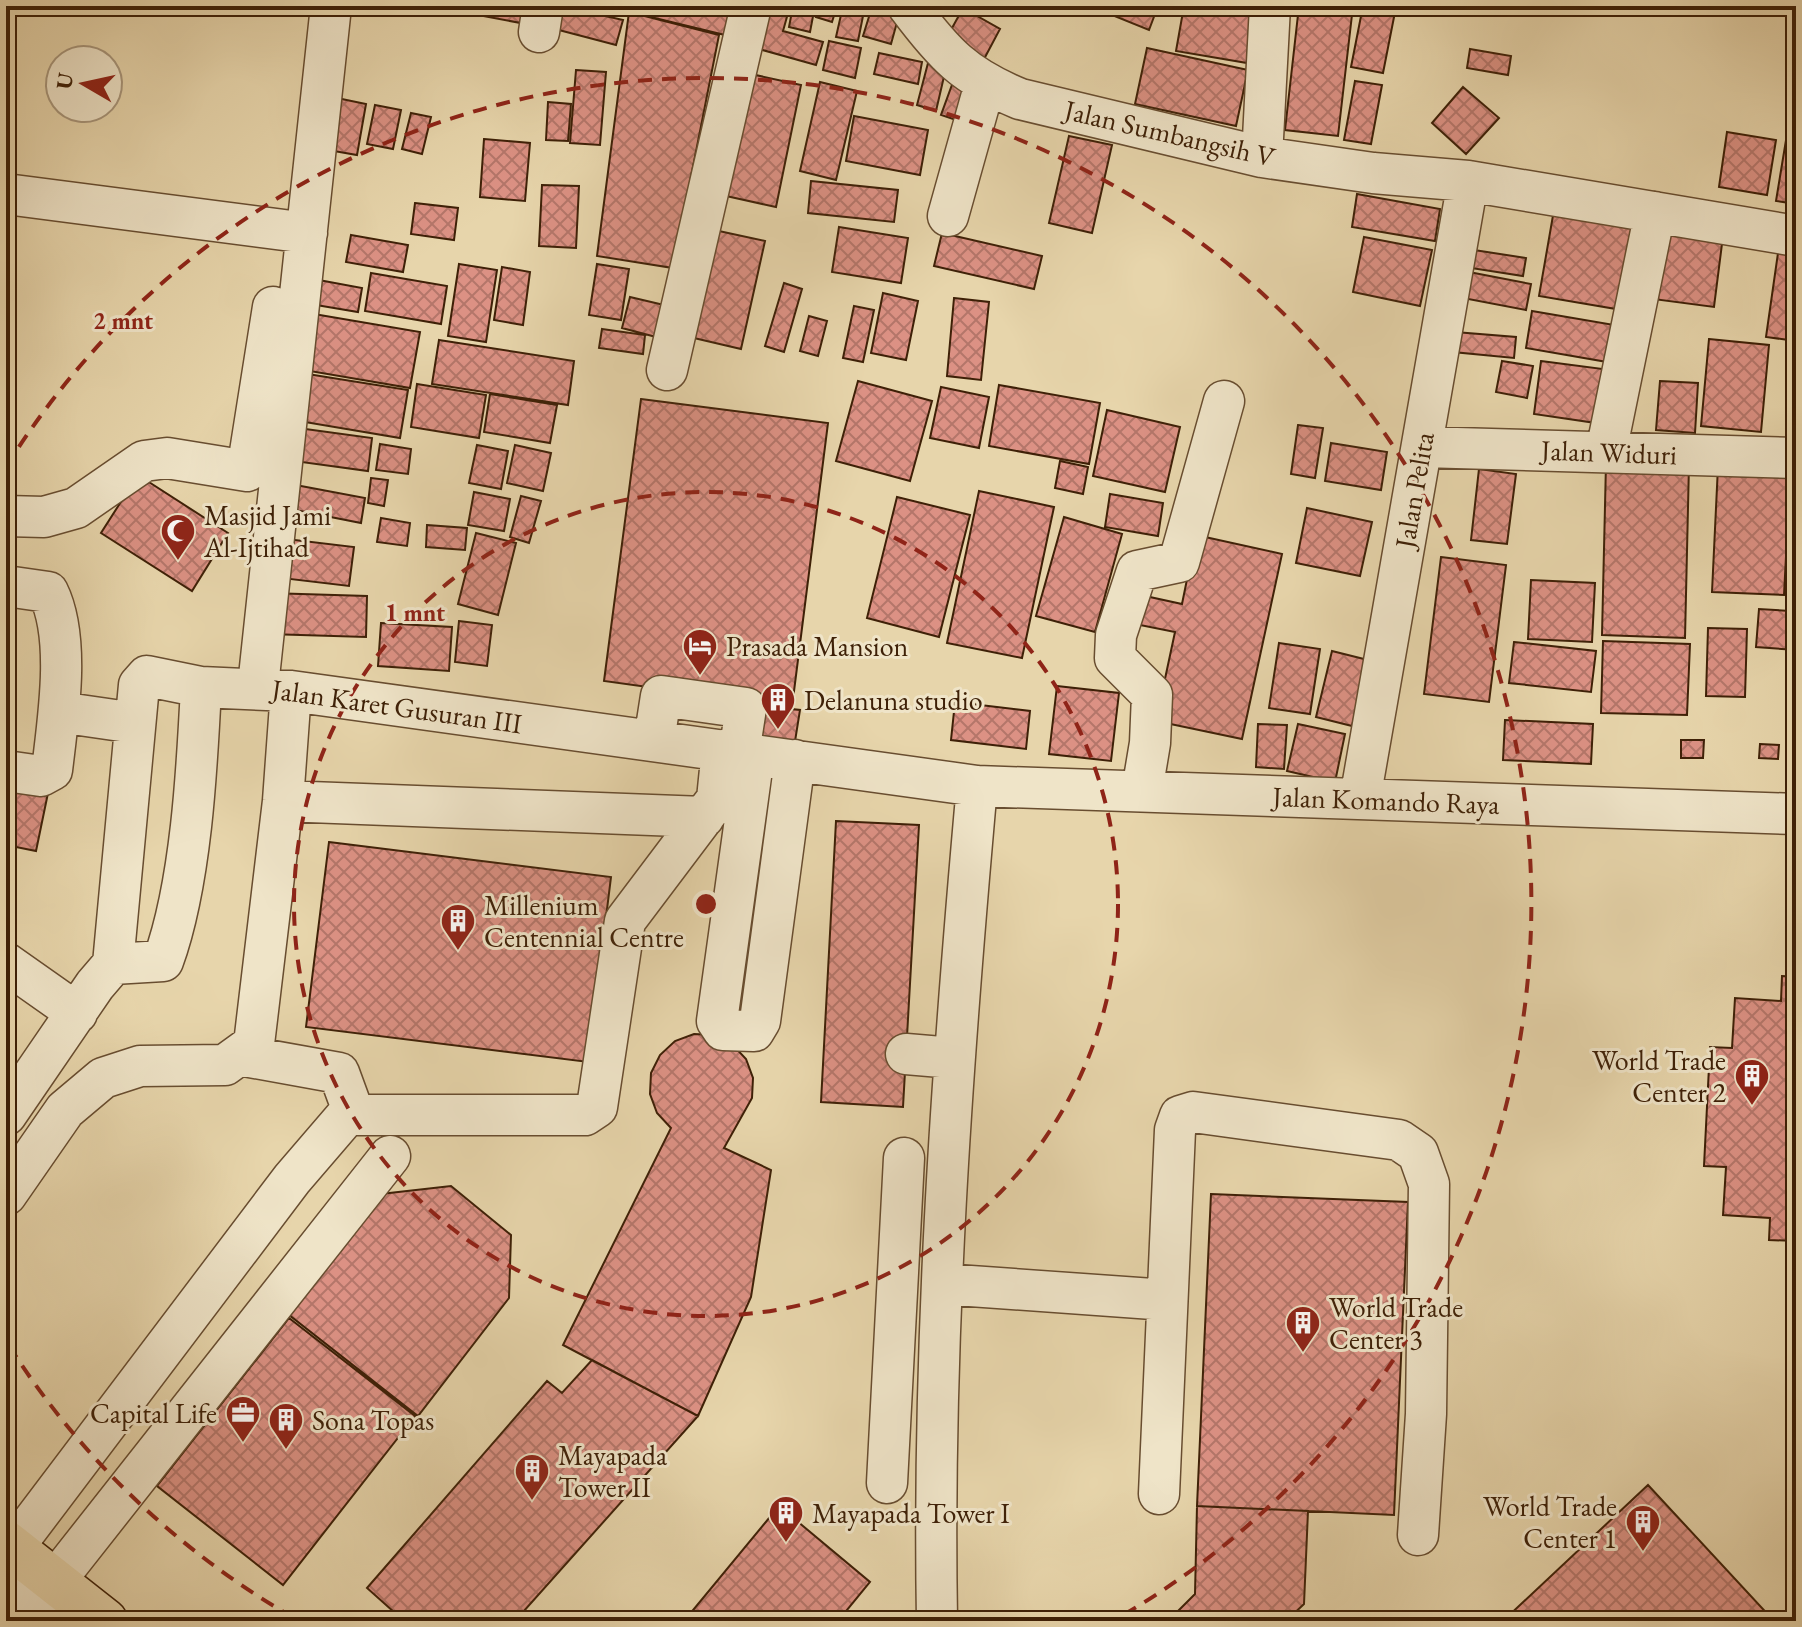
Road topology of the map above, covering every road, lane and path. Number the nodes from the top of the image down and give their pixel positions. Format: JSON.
{"nodes":[{"id":1,"x":331,"y":6,"type":"edge"},
{"id":2,"x":751,"y":6,"type":"edge"},
{"id":3,"x":908,"y":6,"type":"edge"},
{"id":4,"x":1270,"y":6,"type":"edge"},
{"id":5,"x":985,"y":84,"type":"junction"},
{"id":6,"x":1262,"y":157,"type":"junction"},
{"id":7,"x":1468,"y":181,"type":"junction"},
{"id":8,"x":6,"y":194,"type":"edge"},
{"id":9,"x":1655,"y":212,"type":"junction"},
{"id":10,"x":948,"y":216,"type":"dead end"},
{"id":11,"x":296,"y":232,"type":"junction"},
{"id":12,"x":1796,"y":236,"type":"edge"},
{"id":13,"x":667,"y":370,"type":"dead end"},
{"id":14,"x":1224,"y":401,"type":"dead end"},
{"id":15,"x":1422,"y":447,"type":"junction"},
{"id":16,"x":1606,"y":452,"type":"junction"},
{"id":17,"x":1796,"y":458,"type":"edge"},
{"id":18,"x":6,"y":516,"type":"edge"},
{"id":19,"x":6,"y":586,"type":"edge"},
{"id":20,"x":201,"y":687,"type":"junction"},
{"id":21,"x":274,"y":688,"type":"junction"},
{"id":22,"x":59,"y":712,"type":"junction"},
{"id":23,"x":135,"y":723,"type":"junction"},
{"id":24,"x":738,"y":752,"type":"junction"},
{"id":25,"x":795,"y":760,"type":"junction"},
{"id":26,"x":6,"y":771,"type":"edge"},
{"id":27,"x":977,"y":786,"type":"junction"},
{"id":28,"x":1142,"y":791,"type":"junction"},
{"id":29,"x":1360,"y":799,"type":"junction"},
{"id":30,"x":283,"y":801,"type":"junction"},
{"id":31,"x":1796,"y":814,"type":"edge"},
{"id":32,"x":704,"y":817,"type":"junction"},
{"id":33,"x":6,"y":963,"type":"edge"},
{"id":34,"x":113,"y":964,"type":"junction"},
{"id":35,"x":77,"y":1013,"type":"junction"},
{"id":36,"x":906,"y":1054,"type":"dead end"},
{"id":37,"x":239,"y":1055,"type":"junction"},
{"id":38,"x":953,"y":1058,"type":"junction"},
{"id":39,"x":354,"y":1114,"type":"junction"},
{"id":40,"x":6,"y":1115,"type":"edge"},
{"id":41,"x":390,"y":1156,"type":"dead end"},
{"id":42,"x":904,"y":1158,"type":"dead end"},
{"id":43,"x":6,"y":1195,"type":"edge"},
{"id":44,"x":942,"y":1284,"type":"junction"},
{"id":45,"x":1167,"y":1300,"type":"junction"},
{"id":46,"x":887,"y":1483,"type":"dead end"},
{"id":47,"x":1159,"y":1494,"type":"dead end"},
{"id":48,"x":1418,"y":1535,"type":"dead end"},
{"id":49,"x":9,"y":1545,"type":"edge"},
{"id":50,"x":55,"y":1581,"type":"junction"},
{"id":51,"x":6,"y":1595,"type":"edge"},
{"id":52,"x":40,"y":1621,"type":"edge"},
{"id":53,"x":105,"y":1621,"type":"edge"},
{"id":54,"x":937,"y":1621,"type":"edge"}],
"edges":[{"from":1,"to":11,"type":"street","name":"Jalan Karet Gusuran III"},
{"from":2,"to":13,"type":"street"},
{"from":3,"to":5,"type":"street","name":"Jalan Sumbangsih V"},
{"from":4,"to":6,"type":"street"},
{"from":5,"to":6,"type":"street","name":"Jalan Sumbangsih V"},
{"from":5,"to":10,"type":"street"},
{"from":6,"to":7,"type":"street","name":"Jalan Sumbangsih V"},
{"from":7,"to":9,"type":"street"},
{"from":7,"to":15,"type":"street","name":"Jalan Pelita"},
{"from":8,"to":11,"type":"street"},
{"from":9,"to":12,"type":"street"},
{"from":9,"to":16,"type":"street"},
{"from":11,"to":18,"type":"street"},
{"from":11,"to":21,"type":"street","name":"Jalan Karet Gusuran III"},
{"from":14,"to":28,"type":"street"},
{"from":15,"to":16,"type":"street","name":"Jalan Widuri"},
{"from":15,"to":29,"type":"street","name":"Jalan Pelita"},
{"from":16,"to":17,"type":"street","name":"Jalan Widuri"},
{"from":19,"to":22,"type":"street"},
{"from":20,"to":21,"type":"street"},
{"from":20,"to":23,"type":"street"},
{"from":20,"to":34,"type":"street"},
{"from":21,"to":24,"type":"street","name":"Jalan Karet Gusuran III"},
{"from":21,"to":30,"type":"street"},
{"from":22,"to":23,"type":"street"},
{"from":22,"to":26,"type":"street"},
{"from":23,"to":34,"type":"street"},
{"from":24,"to":25,"type":"street","name":"Jalan Karet Gusuran III"},
{"from":24,"to":25,"type":"street"},
{"from":24,"to":32,"type":"street"},
{"from":25,"to":27,"type":"street","name":"Jalan Karet Gusuran III"},
{"from":27,"to":28,"type":"street","name":"Jalan Komando Raya"},
{"from":27,"to":38,"type":"street"},
{"from":28,"to":29,"type":"street","name":"Jalan Komando Raya"},
{"from":29,"to":31,"type":"street","name":"Jalan Komando Raya"},
{"from":30,"to":32,"type":"street"},
{"from":30,"to":37,"type":"street"},
{"from":32,"to":39,"type":"street"},
{"from":33,"to":35,"type":"street"},
{"from":34,"to":35,"type":"street"},
{"from":35,"to":40,"type":"street"},
{"from":36,"to":38,"type":"street"},
{"from":37,"to":39,"type":"street"},
{"from":37,"to":43,"type":"street"},
{"from":38,"to":44,"type":"street"},
{"from":39,"to":49,"type":"street"},
{"from":41,"to":50,"type":"street"},
{"from":42,"to":46,"type":"street"},
{"from":44,"to":45,"type":"street"},
{"from":44,"to":54,"type":"street"},
{"from":45,"to":47,"type":"street"},
{"from":45,"to":48,"type":"street"},
{"from":49,"to":50,"type":"main road"},
{"from":50,"to":53,"type":"main road"},
{"from":51,"to":52,"type":"street"}]}
